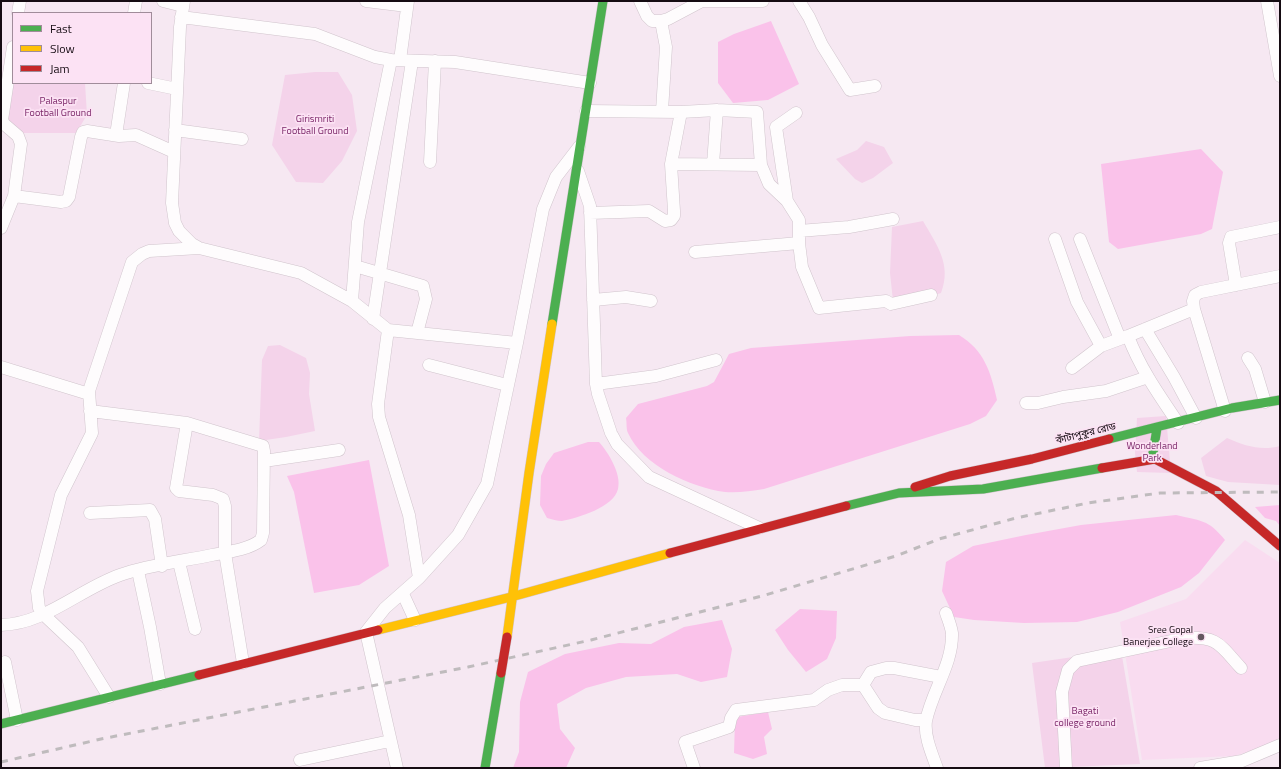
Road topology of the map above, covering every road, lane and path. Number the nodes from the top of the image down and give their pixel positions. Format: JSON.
{"nodes":[{"id":1,"x":20,"y":1,"type":"edge"},
{"id":2,"x":136,"y":1,"type":"edge"},
{"id":3,"x":162,"y":1,"type":"edge"},
{"id":4,"x":366,"y":1,"type":"edge"},
{"id":5,"x":603,"y":1,"type":"edge"},
{"id":6,"x":640,"y":1,"type":"edge"},
{"id":7,"x":702,"y":1,"type":"edge"},
{"id":8,"x":763,"y":1,"type":"edge"},
{"id":9,"x":799,"y":1,"type":"edge"},
{"id":10,"x":1266,"y":1,"type":"edge"},
{"id":11,"x":743,"y":2,"type":"edge"},
{"id":12,"x":407,"y":4,"type":"edge"},
{"id":13,"x":182,"y":8,"type":"edge"},
{"id":14,"x":18,"y":12,"type":"edge"},
{"id":15,"x":134,"y":12,"type":"edge"},
{"id":16,"x":661,"y":21,"type":"junction"},
{"id":17,"x":12,"y":53,"type":"edge"},
{"id":18,"x":401,"y":60,"type":"junction"},
{"id":19,"x":435,"y":61,"type":"junction"},
{"id":20,"x":1280,"y":76,"type":"edge"},
{"id":21,"x":590,"y":83,"type":"junction"},
{"id":22,"x":124,"y":84,"type":"edge"},
{"id":23,"x":152,"y":84,"type":"edge"},
{"id":24,"x":875,"y":86,"type":"dead end"},
{"id":25,"x":177,"y":89,"type":"junction"},
{"id":26,"x":717,"y":110,"type":"junction"},
{"id":27,"x":586,"y":111,"type":"junction"},
{"id":28,"x":662,"y":111,"type":"junction"},
{"id":29,"x":681,"y":112,"type":"junction"},
{"id":30,"x":796,"y":113,"type":"dead end"},
{"id":31,"x":1,"y":120,"type":"edge"},
{"id":32,"x":175,"y":130,"type":"junction"},
{"id":33,"x":116,"y":135,"type":"junction"},
{"id":34,"x":242,"y":139,"type":"dead end"},
{"id":35,"x":581,"y":145,"type":"junction"},
{"id":36,"x":174,"y":152,"type":"junction"},
{"id":37,"x":430,"y":162,"type":"dead end"},
{"id":38,"x":671,"y":164,"type":"junction"},
{"id":39,"x":714,"y":164,"type":"junction"},
{"id":40,"x":761,"y":165,"type":"junction"},
{"id":41,"x":577,"y":170,"type":"junction"},
{"id":42,"x":14,"y":196,"type":"junction"},
{"id":43,"x":787,"y":201,"type":"junction"},
{"id":44,"x":590,"y":213,"type":"junction"},
{"id":45,"x":893,"y":219,"type":"dead end"},
{"id":46,"x":1280,"y":227,"type":"edge"},
{"id":47,"x":1,"y":228,"type":"edge"},
{"id":48,"x":799,"y":237,"type":"junction"},
{"id":49,"x":1080,"y":238,"type":"dead end"},
{"id":50,"x":1054,"y":239,"type":"dead end"},
{"id":51,"x":199,"y":248,"type":"junction"},
{"id":52,"x":695,"y":252,"type":"dead end"},
{"id":53,"x":355,"y":266,"type":"junction"},
{"id":54,"x":380,"y":273,"type":"junction"},
{"id":55,"x":1280,"y":276,"type":"edge"},
{"id":56,"x":1236,"y":285,"type":"junction"},
{"id":57,"x":931,"y":296,"type":"dead end"},
{"id":58,"x":593,"y":300,"type":"junction"},
{"id":59,"x":352,"y":301,"type":"junction"},
{"id":60,"x":651,"y":301,"type":"dead end"},
{"id":61,"x":1194,"y":309,"type":"junction"},
{"id":62,"x":374,"y":319,"type":"junction"},
{"id":63,"x":1145,"y":329,"type":"junction"},
{"id":64,"x":388,"y":330,"type":"junction"},
{"id":65,"x":417,"y":333,"type":"junction"},
{"id":66,"x":1124,"y":338,"type":"junction"},
{"id":67,"x":517,"y":343,"type":"junction"},
{"id":68,"x":1101,"y":346,"type":"junction"},
{"id":69,"x":1248,"y":358,"type":"dead end"},
{"id":70,"x":716,"y":360,"type":"dead end"},
{"id":71,"x":430,"y":365,"type":"dead end"},
{"id":72,"x":1,"y":367,"type":"edge"},
{"id":73,"x":1072,"y":368,"type":"dead end"},
{"id":74,"x":1148,"y":377,"type":"junction"},
{"id":75,"x":596,"y":384,"type":"junction"},
{"id":76,"x":507,"y":385,"type":"junction"},
{"id":77,"x":89,"y":394,"type":"junction"},
{"id":78,"x":1280,"y":400,"type":"edge"},
{"id":79,"x":1265,"y":402,"type":"junction"},
{"id":80,"x":1026,"y":403,"type":"dead end"},
{"id":81,"x":90,"y":411,"type":"junction"},
{"id":82,"x":1225,"y":411,"type":"junction"},
{"id":83,"x":1196,"y":418,"type":"junction"},
{"id":84,"x":187,"y":423,"type":"junction"},
{"id":85,"x":1178,"y":423,"type":"junction"},
{"id":86,"x":1158,"y":428,"type":"junction"},
{"id":87,"x":339,"y":450,"type":"dead end"},
{"id":88,"x":1155,"y":459,"type":"junction"},
{"id":89,"x":264,"y":462,"type":"junction"},
{"id":90,"x":899,"y":493,"type":"junction"},
{"id":91,"x":90,"y":512,"type":"dead end"},
{"id":92,"x":759,"y":528,"type":"junction"},
{"id":93,"x":1280,"y":546,"type":"edge"},
{"id":94,"x":225,"y":553,"type":"junction"},
{"id":95,"x":179,"y":562,"type":"junction"},
{"id":96,"x":162,"y":566,"type":"junction"},
{"id":97,"x":138,"y":571,"type":"junction"},
{"id":98,"x":419,"y":578,"type":"junction"},
{"id":99,"x":403,"y":594,"type":"junction"},
{"id":100,"x":511,"y":597,"type":"junction"},
{"id":101,"x":946,"y":613,"type":"dead end"},
{"id":102,"x":43,"y":614,"type":"junction"},
{"id":103,"x":415,"y":620,"type":"junction"},
{"id":104,"x":1,"y":625,"type":"edge"},
{"id":105,"x":195,"y":630,"type":"dead end"},
{"id":106,"x":366,"y":632,"type":"junction"},
{"id":107,"x":5,"y":662,"type":"dead end"},
{"id":108,"x":243,"y":663,"type":"junction"},
{"id":109,"x":1241,"y":668,"type":"dead end"},
{"id":110,"x":941,"y":677,"type":"junction"},
{"id":111,"x":160,"y":684,"type":"junction"},
{"id":112,"x":863,"y":685,"type":"junction"},
{"id":113,"x":109,"y":697,"type":"junction"},
{"id":114,"x":17,"y":720,"type":"junction"},
{"id":115,"x":926,"y":720,"type":"junction"},
{"id":116,"x":1,"y":724,"type":"edge"},
{"id":117,"x":390,"y":741,"type":"junction"},
{"id":118,"x":1280,"y":745,"type":"edge"},
{"id":119,"x":300,"y":760,"type":"dead end"},
{"id":120,"x":397,"y":768,"type":"edge"},
{"id":121,"x":485,"y":768,"type":"edge"},
{"id":122,"x":694,"y":768,"type":"edge"},
{"id":123,"x":937,"y":768,"type":"edge"},
{"id":124,"x":1066,"y":768,"type":"edge"},
{"id":125,"x":1200,"y":768,"type":"edge"}],
"edges":[{"from":1,"to":14,"type":"street"},
{"from":2,"to":15,"type":"street"},
{"from":3,"to":13,"type":"street"},
{"from":4,"to":12,"type":"street"},
{"from":5,"to":21,"type":"main road"},
{"from":6,"to":16,"type":"street"},
{"from":7,"to":11,"type":"street"},
{"from":7,"to":16,"type":"street"},
{"from":8,"to":11,"type":"street"},
{"from":9,"to":24,"type":"street"},
{"from":10,"to":20,"type":"street"},
{"from":12,"to":18,"type":"street"},
{"from":13,"to":18,"type":"street"},
{"from":13,"to":25,"type":"street"},
{"from":16,"to":28,"type":"street"},
{"from":17,"to":31,"type":"street"},
{"from":18,"to":19,"type":"street"},
{"from":18,"to":53,"type":"street"},
{"from":18,"to":54,"type":"street"},
{"from":19,"to":21,"type":"street"},
{"from":19,"to":37,"type":"street"},
{"from":21,"to":27,"type":"main road"},
{"from":22,"to":33,"type":"street"},
{"from":23,"to":25,"type":"street"},
{"from":25,"to":32,"type":"street"},
{"from":26,"to":29,"type":"street"},
{"from":26,"to":39,"type":"street"},
{"from":26,"to":40,"type":"street"},
{"from":27,"to":28,"type":"street"},
{"from":27,"to":35,"type":"main road"},
{"from":28,"to":29,"type":"street"},
{"from":29,"to":38,"type":"street"},
{"from":30,"to":43,"type":"street"},
{"from":31,"to":42,"type":"street"},
{"from":32,"to":34,"type":"street"},
{"from":32,"to":36,"type":"street"},
{"from":33,"to":36,"type":"street"},
{"from":33,"to":42,"type":"street"},
{"from":35,"to":41,"type":"main road"},
{"from":35,"to":67,"type":"street"},
{"from":36,"to":51,"type":"street"},
{"from":38,"to":39,"type":"street"},
{"from":38,"to":44,"type":"street"},
{"from":39,"to":40,"type":"street"},
{"from":40,"to":43,"type":"street"},
{"from":41,"to":44,"type":"street"},
{"from":41,"to":100,"type":"main road"},
{"from":42,"to":47,"type":"street"},
{"from":43,"to":48,"type":"street"},
{"from":44,"to":58,"type":"street"},
{"from":45,"to":48,"type":"street"},
{"from":46,"to":56,"type":"street"},
{"from":48,"to":52,"type":"street"},
{"from":48,"to":57,"type":"street"},
{"from":49,"to":66,"type":"street"},
{"from":50,"to":68,"type":"street"},
{"from":51,"to":59,"type":"street"},
{"from":51,"to":77,"type":"street"},
{"from":53,"to":54,"type":"street"},
{"from":53,"to":59,"type":"street"},
{"from":54,"to":62,"type":"street"},
{"from":54,"to":65,"type":"street"},
{"from":55,"to":56,"type":"street"},
{"from":56,"to":61,"type":"street"},
{"from":58,"to":60,"type":"street"},
{"from":58,"to":75,"type":"street"},
{"from":59,"to":62,"type":"street"},
{"from":61,"to":63,"type":"street"},
{"from":61,"to":82,"type":"street"},
{"from":62,"to":64,"type":"street"},
{"from":63,"to":66,"type":"street"},
{"from":63,"to":83,"type":"street"},
{"from":64,"to":65,"type":"street"},
{"from":64,"to":98,"type":"street"},
{"from":65,"to":67,"type":"street"},
{"from":66,"to":68,"type":"street"},
{"from":66,"to":74,"type":"street"},
{"from":67,"to":76,"type":"street"},
{"from":68,"to":73,"type":"street"},
{"from":69,"to":79,"type":"street"},
{"from":70,"to":75,"type":"street"},
{"from":71,"to":76,"type":"street"},
{"from":72,"to":77,"type":"street"},
{"from":74,"to":80,"type":"street"},
{"from":74,"to":85,"type":"street"},
{"from":75,"to":92,"type":"street"},
{"from":76,"to":98,"type":"street"},
{"from":77,"to":81,"type":"street"},
{"from":78,"to":79,"type":"main road","name":"কাঁটাপুকুর রোড"},
{"from":79,"to":82,"type":"main road","name":"কাঁটাপুকুর রোড"},
{"from":81,"to":84,"type":"street"},
{"from":81,"to":102,"type":"street"},
{"from":82,"to":83,"type":"main road","name":"কাঁটাপুকুর রোড"},
{"from":83,"to":85,"type":"main road","name":"কাঁটাপুকুর রোড"},
{"from":84,"to":89,"type":"street"},
{"from":84,"to":94,"type":"street"},
{"from":85,"to":86,"type":"main road","name":"কাঁটাপুকুর রোড"},
{"from":86,"to":88,"type":"main road"},
{"from":86,"to":90,"type":"main road","name":"কাঁটাপুকুর রোড"},
{"from":87,"to":89,"type":"street"},
{"from":88,"to":90,"type":"main road"},
{"from":88,"to":93,"type":"main road"},
{"from":89,"to":94,"type":"street"},
{"from":90,"to":92,"type":"main road"},
{"from":91,"to":96,"type":"street"},
{"from":92,"to":100,"type":"main road"},
{"from":94,"to":95,"type":"street"},
{"from":94,"to":108,"type":"street"},
{"from":95,"to":96,"type":"street"},
{"from":95,"to":105,"type":"street"},
{"from":96,"to":97,"type":"street"},
{"from":97,"to":102,"type":"street"},
{"from":97,"to":111,"type":"street"},
{"from":98,"to":99,"type":"street"},
{"from":99,"to":103,"type":"street"},
{"from":99,"to":106,"type":"street"},
{"from":100,"to":103,"type":"main road"},
{"from":100,"to":121,"type":"main road","bridge":true},
{"from":101,"to":110,"type":"street"},
{"from":102,"to":104,"type":"street"},
{"from":102,"to":113,"type":"street"},
{"from":103,"to":106,"type":"main road"},
{"from":106,"to":108,"type":"main road"},
{"from":106,"to":117,"type":"street"},
{"from":107,"to":114,"type":"street"},
{"from":108,"to":111,"type":"main road"},
{"from":109,"to":124,"type":"street"},
{"from":110,"to":112,"type":"street"},
{"from":110,"to":115,"type":"street"},
{"from":111,"to":113,"type":"main road"},
{"from":112,"to":115,"type":"street"},
{"from":112,"to":122,"type":"street"},
{"from":113,"to":114,"type":"main road"},
{"from":114,"to":116,"type":"main road"},
{"from":115,"to":123,"type":"street"},
{"from":117,"to":119,"type":"street"},
{"from":117,"to":120,"type":"street"},
{"from":118,"to":125,"type":"street"}]}
